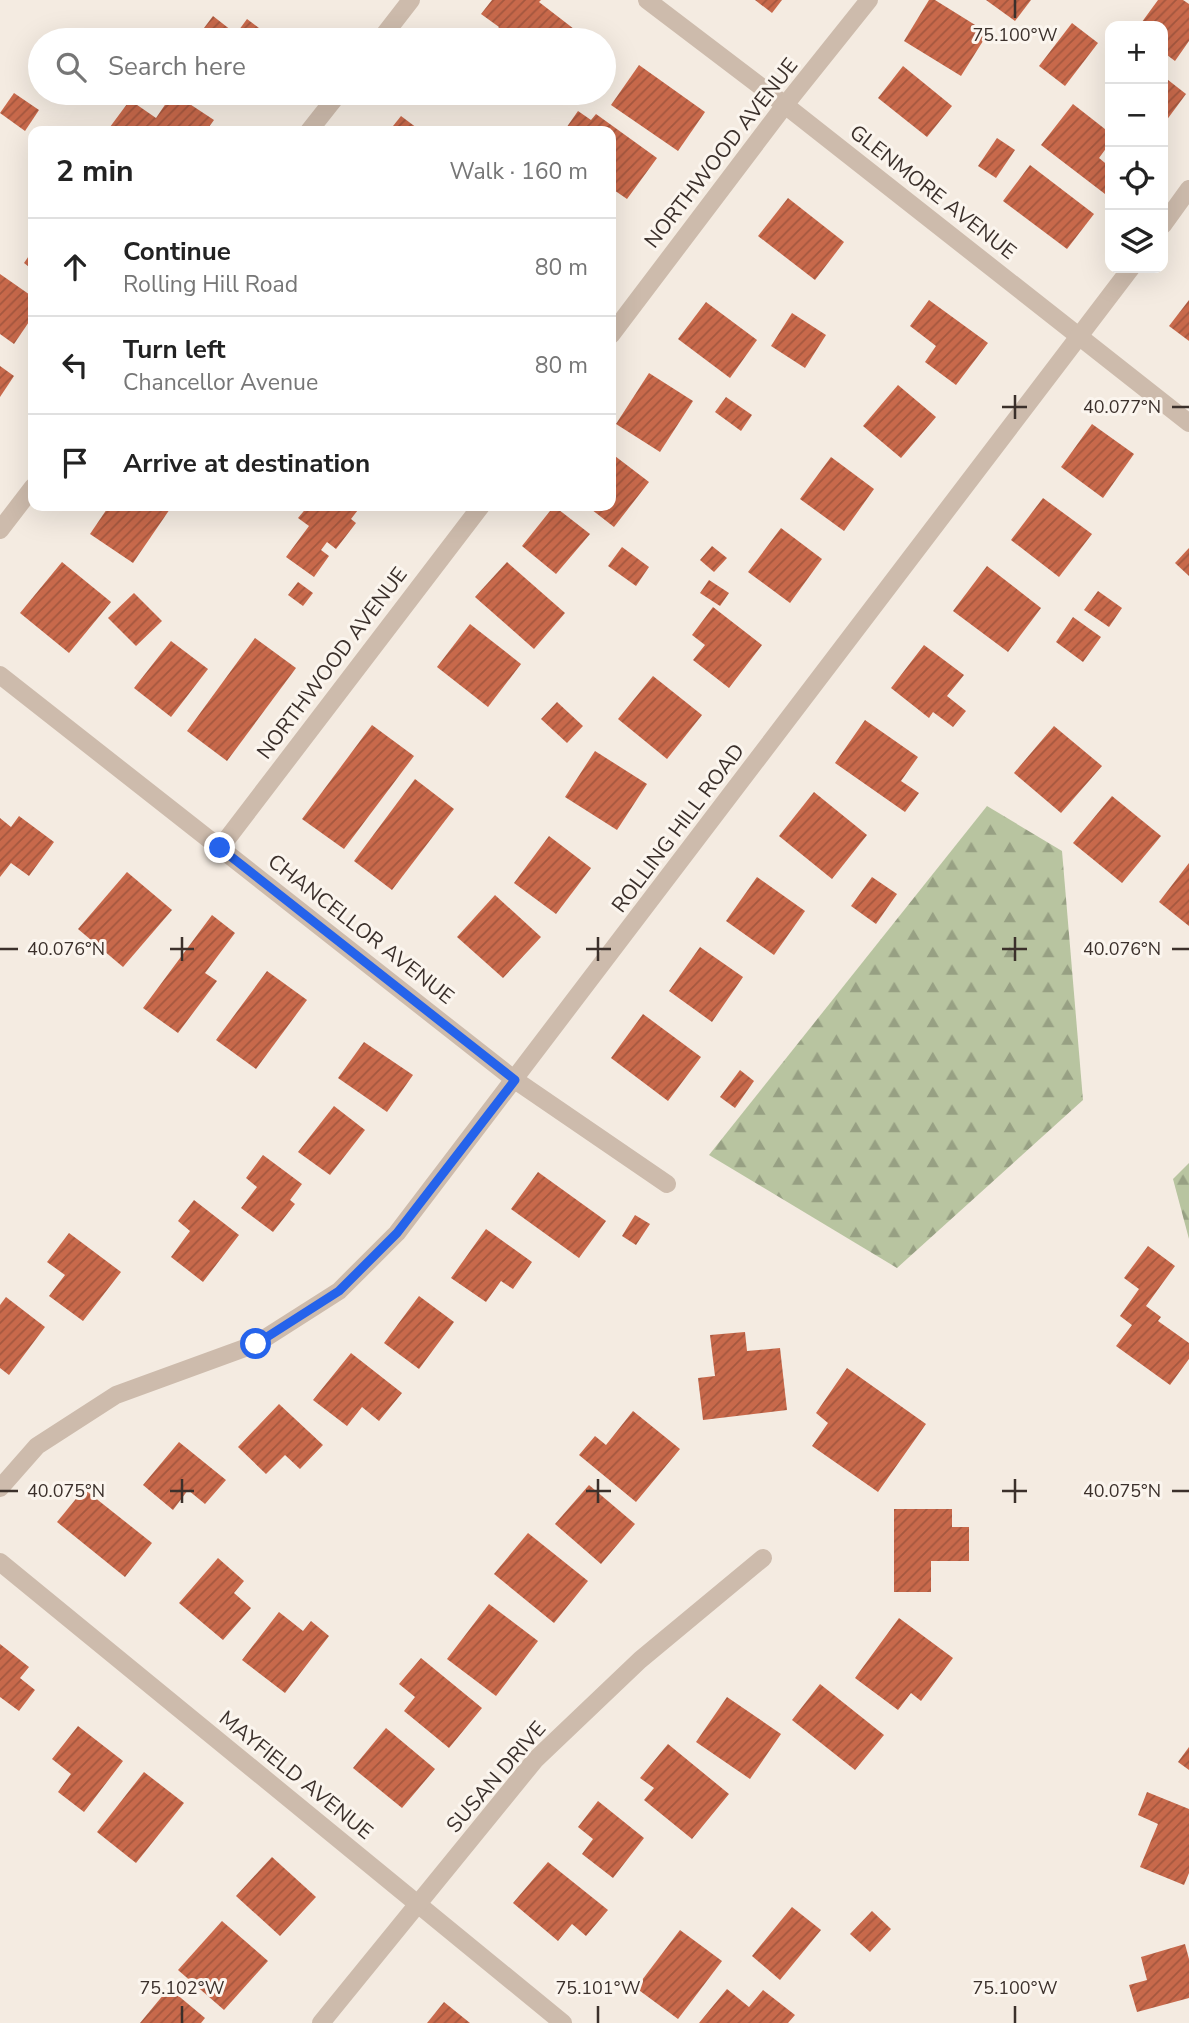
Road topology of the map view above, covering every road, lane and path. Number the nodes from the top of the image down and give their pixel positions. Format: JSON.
{"nodes":[{"id":1,"x":411,"y":0,"type":"edge"},
{"id":2,"x":647,"y":0,"type":"edge"},
{"id":3,"x":869,"y":0,"type":"edge"},
{"id":4,"x":389,"y":28,"type":"edge"},
{"id":5,"x":330,"y":105,"type":"edge"},
{"id":6,"x":785,"y":105,"type":"junction"},
{"id":7,"x":313,"y":126,"type":"edge"},
{"id":8,"x":1189,"y":189,"type":"edge"},
{"id":9,"x":1168,"y":218,"type":"edge"},
{"id":10,"x":1127,"y":273,"type":"edge"},
{"id":11,"x":616,"y":328,"type":"edge"},
{"id":12,"x":1080,"y":337,"type":"junction"},
{"id":13,"x":1189,"y":423,"type":"edge"},
{"id":14,"x":28,"y":494,"type":"edge"},
{"id":15,"x":477,"y":511,"type":"edge"},
{"id":16,"x":0,"y":530,"type":"edge"},
{"id":17,"x":0,"y":675,"type":"edge"},
{"id":18,"x":220,"y":848,"type":"junction"},
{"id":19,"x":515,"y":1080,"type":"junction"},
{"id":20,"x":667,"y":1184,"type":"dead end"},
{"id":21,"x":0,"y":1488,"type":"edge"},
{"id":22,"x":763,"y":1558,"type":"dead end"},
{"id":23,"x":0,"y":1562,"type":"edge"},
{"id":24,"x":418,"y":1904,"type":"junction"},
{"id":25,"x":321,"y":2023,"type":"edge"},
{"id":26,"x":563,"y":2023,"type":"edge"}],
"edges":[{"from":1,"to":4,"type":"street"},
{"from":2,"to":6,"type":"street","name":"GLENMORE AVENUE"},
{"from":3,"to":6,"type":"street","name":"NORTHWOOD AVENUE"},
{"from":5,"to":7,"type":"street"},
{"from":6,"to":11,"type":"street","name":"NORTHWOOD AVENUE"},
{"from":6,"to":12,"type":"street","name":"GLENMORE AVENUE"},
{"from":8,"to":9,"type":"street"},
{"from":10,"to":12,"type":"street","name":"ROLLING HILL ROAD"},
{"from":12,"to":13,"type":"street","name":"GLENMORE AVENUE"},
{"from":12,"to":19,"type":"street","name":"ROLLING HILL ROAD"},
{"from":14,"to":16,"type":"street"},
{"from":15,"to":18,"type":"street","name":"NORTHWOOD AVENUE"},
{"from":17,"to":18,"type":"street","name":"CHANCELLOR AVENUE"},
{"from":18,"to":19,"type":"street","name":"CHANCELLOR AVENUE"},
{"from":19,"to":20,"type":"street","name":"CHANCELLOR AVENUE"},
{"from":19,"to":21,"type":"street","name":"ROLLING HILL ROAD"},
{"from":22,"to":24,"type":"street","name":"SUSAN DRIVE"},
{"from":23,"to":24,"type":"street","name":"MAYFIELD AVENUE"},
{"from":24,"to":25,"type":"street","name":"SUSAN DRIVE"},
{"from":24,"to":26,"type":"street","name":"MAYFIELD AVENUE"}]}
